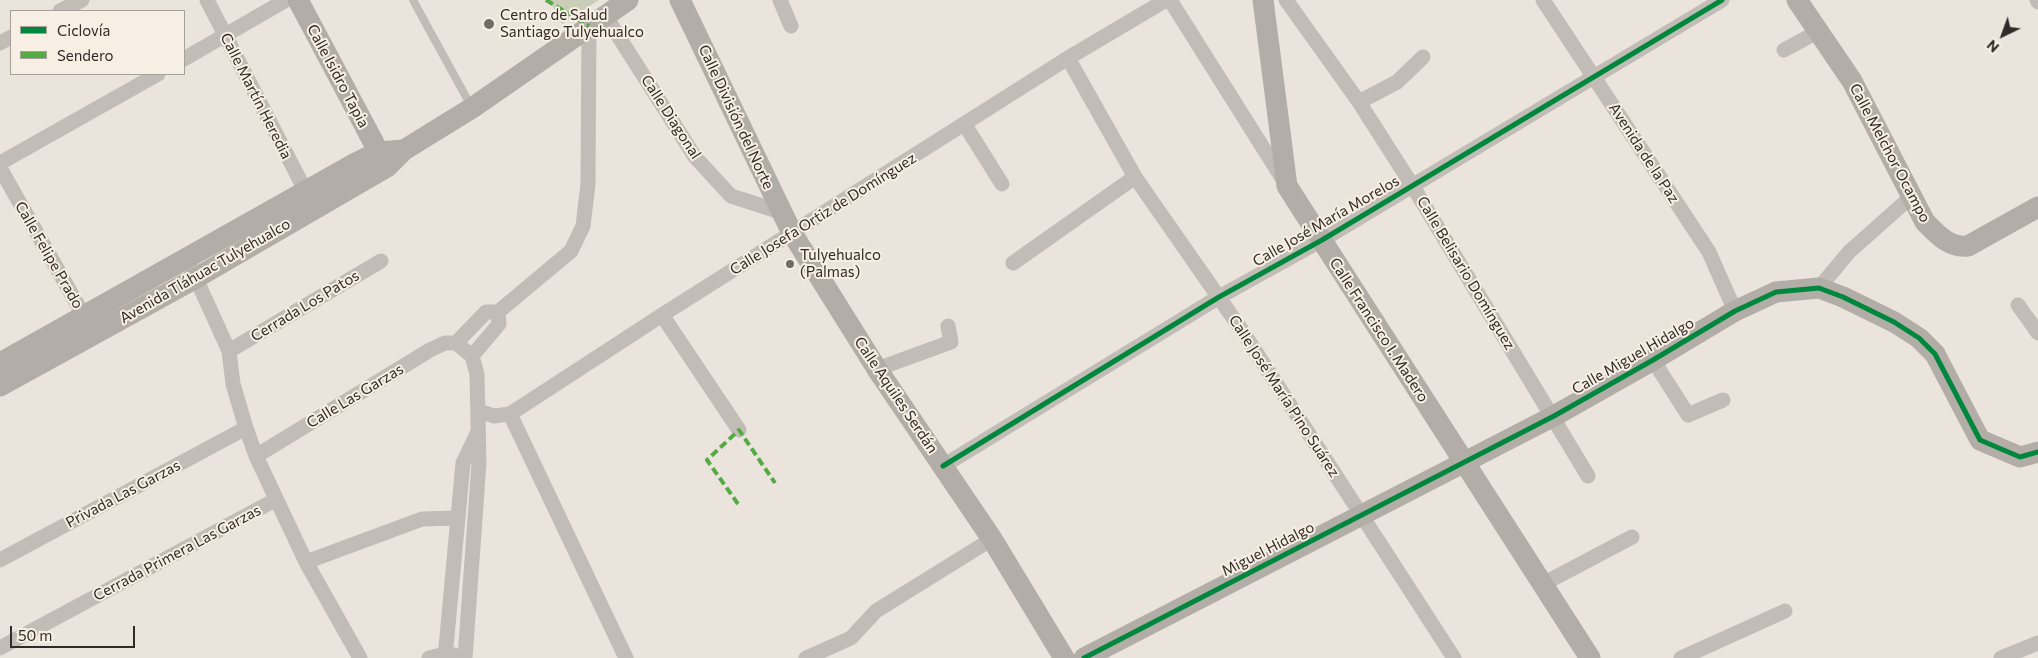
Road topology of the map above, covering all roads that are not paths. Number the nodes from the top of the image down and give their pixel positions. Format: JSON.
{"nodes":[{"id":1,"x":82,"y":0,"type":"edge"},
{"id":2,"x":207,"y":0,"type":"edge"},
{"id":3,"x":286,"y":0,"type":"edge"},
{"id":4,"x":298,"y":0,"type":"edge"},
{"id":5,"x":412,"y":0,"type":"edge"},
{"id":6,"x":628,"y":0,"type":"edge"},
{"id":7,"x":680,"y":0,"type":"edge"},
{"id":8,"x":780,"y":0,"type":"edge"},
{"id":9,"x":1166,"y":0,"type":"edge"},
{"id":10,"x":1170,"y":0,"type":"edge"},
{"id":11,"x":1263,"y":0,"type":"edge"},
{"id":12,"x":1286,"y":0,"type":"edge"},
{"id":13,"x":1543,"y":0,"type":"edge"},
{"id":14,"x":1722,"y":0,"type":"edge"},
{"id":15,"x":1797,"y":0,"type":"edge"},
{"id":16,"x":62,"y":10,"type":"edge"},
{"id":17,"x":597,"y":21,"type":"junction"},
{"id":18,"x":791,"y":26,"type":"dead end"},
{"id":19,"x":1819,"y":31,"type":"junction"},
{"id":20,"x":226,"y":36,"type":"junction"},
{"id":21,"x":1784,"y":50,"type":"dead end"},
{"id":22,"x":185,"y":58,"type":"edge"},
{"id":23,"x":1068,"y":58,"type":"junction"},
{"id":24,"x":1423,"y":58,"type":"dead end"},
{"id":25,"x":156,"y":75,"type":"edge"},
{"id":26,"x":1595,"y":77,"type":"junction"},
{"id":27,"x":1359,"y":102,"type":"junction"},
{"id":28,"x":472,"y":108,"type":"junction"},
{"id":29,"x":965,"y":125,"type":"junction"},
{"id":30,"x":383,"y":159,"type":"junction"},
{"id":31,"x":0,"y":163,"type":"edge"},
{"id":32,"x":0,"y":168,"type":"edge"},
{"id":33,"x":1135,"y":177,"type":"junction"},
{"id":34,"x":1002,"y":184,"type":"dead end"},
{"id":35,"x":1412,"y":185,"type":"junction"},
{"id":36,"x":1287,"y":186,"type":"junction"},
{"id":37,"x":306,"y":192,"type":"junction"},
{"id":38,"x":1912,"y":196,"type":"junction"},
{"id":39,"x":2038,"y":207,"type":"edge"},
{"id":40,"x":781,"y":212,"type":"junction"},
{"id":41,"x":792,"y":233,"type":"junction"},
{"id":42,"x":1322,"y":240,"type":"junction"},
{"id":43,"x":381,"y":261,"type":"dead end"},
{"id":44,"x":1013,"y":263,"type":"dead end"},
{"id":45,"x":192,"y":268,"type":"junction"},
{"id":46,"x":1819,"y":288,"type":"junction"},
{"id":47,"x":1219,"y":297,"type":"junction"},
{"id":48,"x":2018,"y":305,"type":"dead end"},
{"id":49,"x":1735,"y":311,"type":"junction"},
{"id":50,"x":498,"y":312,"type":"junction"},
{"id":51,"x":662,"y":315,"type":"junction"},
{"id":52,"x":84,"y":316,"type":"junction"},
{"id":53,"x":948,"y":326,"type":"dead end"},
{"id":54,"x":2038,"y":333,"type":"edge"},
{"id":55,"x":456,"y":343,"type":"junction"},
{"id":56,"x":229,"y":351,"type":"junction"},
{"id":57,"x":472,"y":356,"type":"junction"},
{"id":58,"x":1654,"y":360,"type":"junction"},
{"id":59,"x":0,"y":363,"type":"edge"},
{"id":60,"x":877,"y":369,"type":"junction"},
{"id":61,"x":0,"y":386,"type":"edge"},
{"id":62,"x":1723,"y":400,"type":"dead end"},
{"id":63,"x":479,"y":411,"type":"junction"},
{"id":64,"x":510,"y":414,"type":"junction"},
{"id":65,"x":1554,"y":416,"type":"junction"},
{"id":66,"x":246,"y":428,"type":"junction"},
{"id":67,"x":739,"y":430,"type":"dead end"},
{"id":68,"x":477,"y":432,"type":"junction"},
{"id":69,"x":2038,"y":452,"type":"edge"},
{"id":70,"x":256,"y":456,"type":"junction"},
{"id":71,"x":1463,"y":462,"type":"junction"},
{"id":72,"x":943,"y":466,"type":"junction"},
{"id":73,"x":1588,"y":476,"type":"dead end"},
{"id":74,"x":275,"y":500,"type":"junction"},
{"id":75,"x":1361,"y":515,"type":"junction"},
{"id":76,"x":458,"y":518,"type":"junction"},
{"id":77,"x":1632,"y":536,"type":"dead end"},
{"id":78,"x":992,"y":539,"type":"junction"},
{"id":79,"x":0,"y":560,"type":"edge"},
{"id":80,"x":306,"y":562,"type":"junction"},
{"id":81,"x":1543,"y":584,"type":"junction"},
{"id":82,"x":1784,"y":611,"type":"dead end"},
{"id":83,"x":2038,"y":643,"type":"edge"},
{"id":84,"x":0,"y":648,"type":"edge"},
{"id":85,"x":445,"y":656,"type":"edge"},
{"id":86,"x":465,"y":656,"type":"edge"},
{"id":87,"x":360,"y":658,"type":"edge"},
{"id":88,"x":429,"y":658,"type":"edge"},
{"id":89,"x":626,"y":658,"type":"edge"},
{"id":90,"x":806,"y":658,"type":"edge"},
{"id":91,"x":1064,"y":658,"type":"edge"},
{"id":92,"x":1084,"y":658,"type":"edge"},
{"id":93,"x":1454,"y":658,"type":"edge"},
{"id":94,"x":1590,"y":658,"type":"edge"},
{"id":95,"x":1682,"y":658,"type":"edge"},
{"id":96,"x":2001,"y":658,"type":"edge"}],
"edges":[{"from":1,"to":16,"type":"street"},
{"from":2,"to":20,"type":"street","name":"Calle Martín Heredia"},
{"from":3,"to":20,"type":"street"},
{"from":4,"to":30,"type":"main road","name":"Calle Isidro Tapia"},
{"from":5,"to":28,"type":"lane"},
{"from":6,"to":17,"type":"main road","name":"Avenida Tláhuac Tulyehualco"},
{"from":7,"to":40,"type":"main road","name":"Calle División del Norte"},
{"from":8,"to":18,"type":"street"},
{"from":9,"to":23,"type":"street","name":"Calle Josefa Ortiz de Domínguez"},
{"from":10,"to":36,"type":"street","name":"Calle Francisco I. Madero"},
{"from":11,"to":36,"type":"main road"},
{"from":12,"to":27,"type":"street","name":"Calle Belisario Domínguez"},
{"from":13,"to":26,"type":"street","name":"Avenida de la Paz"},
{"from":14,"to":26,"type":"street","name":"Calle José María Morelos"},
{"from":15,"to":19,"type":"main road","name":"Calle Melchor Ocampo"},
{"from":17,"to":28,"type":"main road","name":"Avenida Tláhuac Tulyehualco"},
{"from":17,"to":40,"type":"street","name":"Calle Diagonal"},
{"from":17,"to":50,"type":"street"},
{"from":19,"to":21,"type":"street"},
{"from":19,"to":38,"type":"main road","name":"Calle Melchor Ocampo"},
{"from":20,"to":22,"type":"street"},
{"from":20,"to":37,"type":"street","name":"Calle Martín Heredia"},
{"from":23,"to":29,"type":"street","name":"Calle Josefa Ortiz de Domínguez"},
{"from":23,"to":33,"type":"street","name":"Calle José María Pino Suárez"},
{"from":24,"to":27,"type":"street"},
{"from":25,"to":31,"type":"street"},
{"from":26,"to":35,"type":"street","name":"Calle José María Morelos"},
{"from":26,"to":49,"type":"street","name":"Avenida de la Paz"},
{"from":27,"to":35,"type":"street","name":"Calle Belisario Domínguez"},
{"from":28,"to":30,"type":"main road","name":"Avenida Tláhuac Tulyehualco"},
{"from":29,"to":34,"type":"street"},
{"from":29,"to":41,"type":"street","name":"Calle Josefa Ortiz de Domínguez"},
{"from":30,"to":37,"type":"main road","name":"Avenida Tláhuac Tulyehualco"},
{"from":30,"to":45,"type":"main road","name":"Avenida Tláhuac Tulyehualco"},
{"from":32,"to":52,"type":"street","name":"Calle Felipe Prado"},
{"from":33,"to":44,"type":"street"},
{"from":33,"to":47,"type":"street","name":"Calle José María Pino Suárez"},
{"from":35,"to":42,"type":"street","name":"Calle José María Morelos"},
{"from":35,"to":65,"type":"street","name":"Calle Belisario Domínguez"},
{"from":36,"to":42,"type":"main road","name":"Calle Francisco I. Madero"},
{"from":37,"to":45,"type":"main road","name":"Avenida Tláhuac Tulyehualco"},
{"from":38,"to":39,"type":"main road","name":"Calle Melchor Ocampo"},
{"from":38,"to":46,"type":"street"},
{"from":40,"to":41,"type":"main road","name":"Calle División del Norte"},
{"from":41,"to":51,"type":"street","name":"Calle Josefa Ortiz de Domínguez"},
{"from":41,"to":60,"type":"main road","name":"Calle Aquiles Serdán"},
{"from":42,"to":47,"type":"street","name":"Calle José María Morelos"},
{"from":42,"to":71,"type":"main road","name":"Calle Francisco I. Madero"},
{"from":43,"to":56,"type":"street","name":"Cerrada Los Patos"},
{"from":45,"to":52,"type":"main road","name":"Avenida Tláhuac Tulyehualco"},
{"from":45,"to":56,"type":"street"},
{"from":45,"to":61,"type":"main road","name":"Avenida Tláhuac Tulyehualco"},
{"from":46,"to":49,"type":"main road","name":"Calle Miguel Hidalgo"},
{"from":46,"to":69,"type":"main road"},
{"from":47,"to":72,"type":"street","name":"Calle José María Morelos"},
{"from":47,"to":75,"type":"street","name":"Calle José María Pino Suárez"},
{"from":48,"to":54,"type":"street"},
{"from":49,"to":58,"type":"main road","name":"Calle Miguel Hidalgo"},
{"from":50,"to":55,"type":"street"},
{"from":50,"to":57,"type":"street"},
{"from":51,"to":64,"type":"street","name":"Calle Josefa Ortiz de Domínguez"},
{"from":51,"to":67,"type":"street"},
{"from":52,"to":59,"type":"main road","name":"Avenida Tláhuac Tulyehualco"},
{"from":53,"to":60,"type":"street"},
{"from":55,"to":57,"type":"street"},
{"from":55,"to":70,"type":"street","name":"Calle Las Garzas"},
{"from":56,"to":66,"type":"street"},
{"from":57,"to":63,"type":"street"},
{"from":58,"to":62,"type":"street"},
{"from":58,"to":65,"type":"main road","name":"Calle Miguel Hidalgo"},
{"from":60,"to":72,"type":"main road","name":"Calle Aquiles Serdán"},
{"from":63,"to":64,"type":"street"},
{"from":63,"to":68,"type":"street"},
{"from":64,"to":89,"type":"street"},
{"from":65,"to":71,"type":"main road","name":"Calle Miguel Hidalgo"},
{"from":65,"to":73,"type":"street","name":"Calle Belisario Domínguez"},
{"from":66,"to":70,"type":"street"},
{"from":66,"to":79,"type":"street","name":"Privada Las Garzas"},
{"from":68,"to":76,"type":"street"},
{"from":68,"to":86,"type":"street"},
{"from":70,"to":74,"type":"street"},
{"from":71,"to":75,"type":"main road","name":"Miguel Hidalgo"},
{"from":71,"to":81,"type":"main road","name":"Calle Francisco I. Madero"},
{"from":72,"to":78,"type":"main road","name":"Calle Aquiles Serdán"},
{"from":74,"to":80,"type":"street"},
{"from":74,"to":84,"type":"street","name":"Cerrada Primera Las Garzas"},
{"from":75,"to":92,"type":"main road","name":"Miguel Hidalgo"},
{"from":75,"to":93,"type":"street","name":"Calle José María Pino Suárez"},
{"from":76,"to":80,"type":"street"},
{"from":76,"to":85,"type":"street"},
{"from":77,"to":81,"type":"street"},
{"from":78,"to":90,"type":"street"},
{"from":78,"to":91,"type":"main road","name":"Calle Aquiles Serdán"},
{"from":80,"to":87,"type":"street"},
{"from":81,"to":94,"type":"main road","name":"Calle Francisco I. Madero"},
{"from":82,"to":95,"type":"street"},
{"from":83,"to":96,"type":"street"},
{"from":85,"to":86,"type":"street"},
{"from":85,"to":88,"type":"street"}]}
